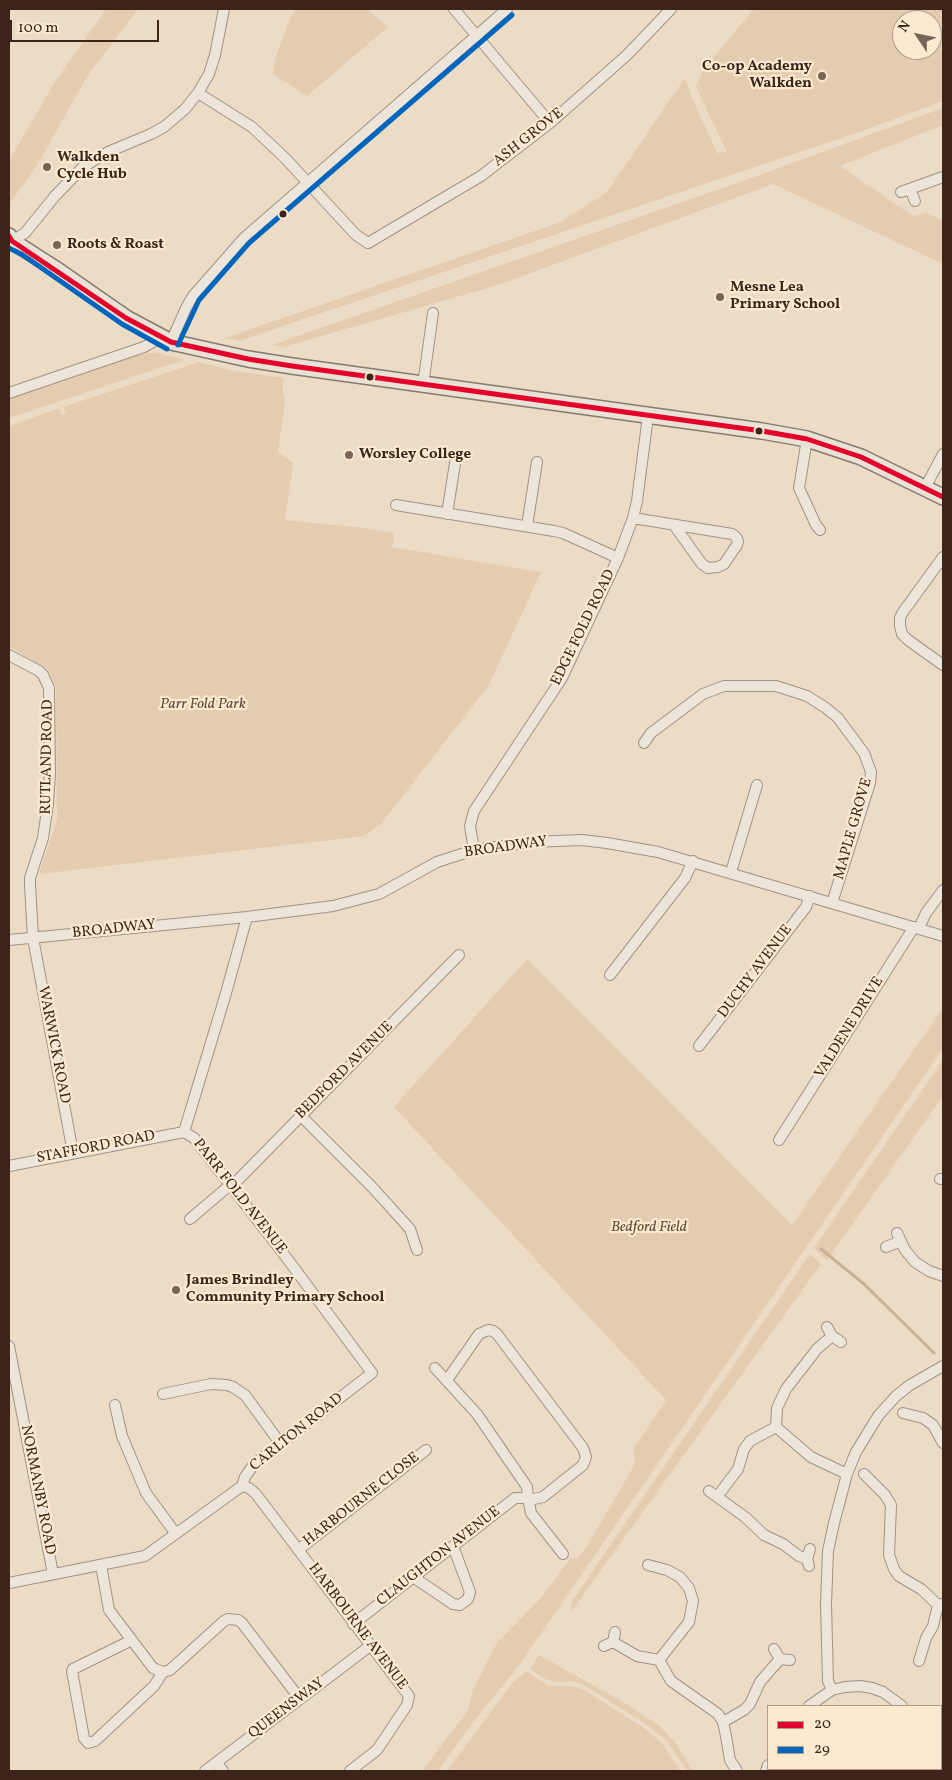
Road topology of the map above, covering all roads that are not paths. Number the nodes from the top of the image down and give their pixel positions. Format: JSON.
{"nodes":[{"id":1,"x":224,"y":9,"type":"edge"},
{"id":2,"x":454,"y":9,"type":"edge"},
{"id":3,"x":507,"y":9,"type":"edge"},
{"id":4,"x":671,"y":9,"type":"edge"},
{"id":5,"x":476,"y":35,"type":"junction"},
{"id":6,"x":198,"y":93,"type":"junction"},
{"id":7,"x":550,"y":123,"type":"junction"},
{"id":8,"x":943,"y":177,"type":"edge"},
{"id":9,"x":307,"y":182,"type":"junction"},
{"id":10,"x":914,"y":201,"type":"dead end"},
{"id":11,"x":10,"y":239,"type":"edge"},
{"id":12,"x":432,"y":313,"type":"dead end"},
{"id":13,"x":165,"y":340,"type":"junction"},
{"id":14,"x":423,"y":385,"type":"junction"},
{"id":15,"x":9,"y":393,"type":"edge"},
{"id":16,"x":648,"y":416,"type":"junction"},
{"id":17,"x":807,"y":439,"type":"junction"},
{"id":18,"x":943,"y":454,"type":"edge"},
{"id":19,"x":456,"y":457,"type":"dead end"},
{"id":20,"x":537,"y":462,"type":"dead end"},
{"id":21,"x":926,"y":488,"type":"junction"},
{"id":22,"x":943,"y":496,"type":"edge"},
{"id":23,"x":396,"y":505,"type":"dead end"},
{"id":24,"x":447,"y":514,"type":"junction"},
{"id":25,"x":633,"y":518,"type":"junction"},
{"id":26,"x":674,"y":525,"type":"junction"},
{"id":27,"x":527,"y":526,"type":"junction"},
{"id":28,"x":820,"y":530,"type":"dead end"},
{"id":29,"x":943,"y":557,"type":"edge"},
{"id":30,"x":618,"y":558,"type":"junction"},
{"id":31,"x":9,"y":654,"type":"edge"},
{"id":32,"x":943,"y":665,"type":"edge"},
{"id":33,"x":644,"y":743,"type":"dead end"},
{"id":34,"x":757,"y":785,"type":"dead end"},
{"id":35,"x":474,"y":850,"type":"junction"},
{"id":36,"x":693,"y":861,"type":"junction"},
{"id":37,"x":731,"y":872,"type":"junction"},
{"id":38,"x":943,"y":890,"type":"edge"},
{"id":39,"x":810,"y":896,"type":"junction"},
{"id":40,"x":832,"y":902,"type":"junction"},
{"id":41,"x":247,"y":917,"type":"junction"},
{"id":42,"x":917,"y":928,"type":"junction"},
{"id":43,"x":943,"y":936,"type":"edge"},
{"id":44,"x":33,"y":938,"type":"junction"},
{"id":45,"x":9,"y":940,"type":"edge"},
{"id":46,"x":459,"y":955,"type":"dead end"},
{"id":47,"x":610,"y":975,"type":"dead end"},
{"id":48,"x":699,"y":1046,"type":"dead end"},
{"id":49,"x":301,"y":1116,"type":"junction"},
{"id":50,"x":184,"y":1132,"type":"junction"},
{"id":51,"x":779,"y":1140,"type":"dead end"},
{"id":52,"x":73,"y":1153,"type":"junction"},
{"id":53,"x":9,"y":1166,"type":"edge"},
{"id":54,"x":231,"y":1185,"type":"junction"},
{"id":55,"x":190,"y":1220,"type":"dead end"},
{"id":56,"x":418,"y":1243,"type":"dead end"},
{"id":57,"x":886,"y":1246,"type":"dead end"},
{"id":58,"x":943,"y":1276,"type":"edge"},
{"id":59,"x":842,"y":1342,"type":"dead end"},
{"id":60,"x":9,"y":1346,"type":"edge"},
{"id":61,"x":943,"y":1366,"type":"edge"},
{"id":62,"x":435,"y":1368,"type":"dead end"},
{"id":63,"x":372,"y":1373,"type":"joint"},
{"id":64,"x":447,"y":1380,"type":"junction"},
{"id":65,"x":163,"y":1394,"type":"dead end"},
{"id":66,"x":115,"y":1405,"type":"dead end"},
{"id":67,"x":909,"y":1411,"type":"dead end"},
{"id":68,"x":776,"y":1427,"type":"junction"},
{"id":69,"x":280,"y":1443,"type":"junction"},
{"id":70,"x":943,"y":1443,"type":"edge"},
{"id":71,"x":426,"y":1450,"type":"dead end"},
{"id":72,"x":847,"y":1474,"type":"junction"},
{"id":73,"x":864,"y":1474,"type":"dead end"},
{"id":74,"x":242,"y":1486,"type":"junction"},
{"id":75,"x":528,"y":1498,"type":"junction"},
{"id":76,"x":176,"y":1534,"type":"junction"},
{"id":77,"x":453,"y":1546,"type":"junction"},
{"id":78,"x":298,"y":1550,"type":"junction"},
{"id":79,"x":563,"y":1554,"type":"dead end"},
{"id":80,"x":809,"y":1558,"type":"dead end"},
{"id":81,"x":648,"y":1564,"type":"dead end"},
{"id":82,"x":101,"y":1565,"type":"junction"},
{"id":83,"x":53,"y":1574,"type":"junction"},
{"id":84,"x":413,"y":1577,"type":"junction"},
{"id":85,"x":9,"y":1582,"type":"edge"},
{"id":86,"x":941,"y":1604,"type":"edge"},
{"id":87,"x":353,"y":1624,"type":"junction"},
{"id":88,"x":132,"y":1640,"type":"junction"},
{"id":89,"x":611,"y":1640,"type":"dead end"},
{"id":90,"x":912,"y":1644,"type":"dead end"},
{"id":91,"x":370,"y":1646,"type":"junction"},
{"id":92,"x":923,"y":1647,"type":"junction"},
{"id":93,"x":774,"y":1649,"type":"dead end"},
{"id":94,"x":659,"y":1660,"type":"junction"},
{"id":95,"x":919,"y":1661,"type":"dead end"},
{"id":96,"x":163,"y":1672,"type":"junction"},
{"id":97,"x":832,"y":1690,"type":"junction"},
{"id":98,"x":300,"y":1699,"type":"junction"},
{"id":99,"x":810,"y":1705,"type":"edge"},
{"id":100,"x":901,"y":1705,"type":"edge"},
{"id":101,"x":723,"y":1722,"type":"junction"},
{"id":102,"x":217,"y":1762,"type":"junction"},
{"id":103,"x":205,"y":1771,"type":"edge"},
{"id":104,"x":223,"y":1771,"type":"edge"},
{"id":105,"x":350,"y":1771,"type":"edge"},
{"id":106,"x":737,"y":1771,"type":"edge"}],
"edges":[{"from":1,"to":6,"type":"street"},
{"from":2,"to":5,"type":"street"},
{"from":3,"to":5,"type":"street"},
{"from":4,"to":7,"type":"street","name":"ASH GROVE"},
{"from":5,"to":7,"type":"street"},
{"from":5,"to":9,"type":"street"},
{"from":6,"to":9,"type":"street"},
{"from":6,"to":11,"type":"street"},
{"from":7,"to":9,"type":"street","name":"ASH GROVE"},
{"from":8,"to":10,"type":"street"},
{"from":9,"to":13,"type":"street"},
{"from":11,"to":13,"type":"main road"},
{"from":12,"to":14,"type":"street"},
{"from":13,"to":14,"type":"main road"},
{"from":13,"to":15,"type":"street"},
{"from":14,"to":16,"type":"main road"},
{"from":16,"to":17,"type":"main road"},
{"from":16,"to":25,"type":"street","name":"EDGE FOLD ROAD"},
{"from":17,"to":21,"type":"main road"},
{"from":17,"to":28,"type":"street"},
{"from":18,"to":21,"type":"street"},
{"from":19,"to":24,"type":"street"},
{"from":20,"to":27,"type":"street"},
{"from":21,"to":22,"type":"main road"},
{"from":23,"to":24,"type":"street"},
{"from":24,"to":27,"type":"street"},
{"from":25,"to":26,"type":"street"},
{"from":25,"to":30,"type":"street","name":"EDGE FOLD ROAD"},
{"from":26,"to":26,"type":"street"},
{"from":27,"to":30,"type":"street"},
{"from":29,"to":32,"type":"street"},
{"from":30,"to":35,"type":"street","name":"EDGE FOLD ROAD"},
{"from":31,"to":44,"type":"street","name":"RUTLAND ROAD"},
{"from":33,"to":40,"type":"street","name":"MAPLE GROVE"},
{"from":34,"to":37,"type":"street"},
{"from":35,"to":36,"type":"street","name":"BROADWAY"},
{"from":35,"to":41,"type":"street","name":"BROADWAY"},
{"from":36,"to":37,"type":"street","name":"BROADWAY"},
{"from":36,"to":47,"type":"street"},
{"from":37,"to":39,"type":"street","name":"BROADWAY"},
{"from":38,"to":42,"type":"street","name":"VALDENE DRIVE"},
{"from":39,"to":40,"type":"street","name":"BROADWAY"},
{"from":39,"to":48,"type":"street","name":"DUCHY AVENUE"},
{"from":40,"to":42,"type":"street","name":"BROADWAY"},
{"from":41,"to":44,"type":"street","name":"BROADWAY"},
{"from":41,"to":50,"type":"street","name":"PARR FOLD AVENUE"},
{"from":42,"to":43,"type":"street","name":"BROADWAY"},
{"from":42,"to":51,"type":"street","name":"VALDENE DRIVE"},
{"from":44,"to":45,"type":"street","name":"BROADWAY"},
{"from":44,"to":52,"type":"street","name":"WARWICK ROAD"},
{"from":46,"to":49,"type":"street","name":"BEDFORD AVENUE"},
{"from":49,"to":54,"type":"street","name":"BEDFORD AVENUE"},
{"from":49,"to":56,"type":"street"},
{"from":50,"to":52,"type":"street","name":"STAFFORD ROAD"},
{"from":50,"to":54,"type":"street","name":"PARR FOLD AVENUE"},
{"from":52,"to":53,"type":"street","name":"STAFFORD ROAD"},
{"from":54,"to":55,"type":"street","name":"BEDFORD AVENUE"},
{"from":54,"to":63,"type":"street","name":"PARR FOLD AVENUE"},
{"from":57,"to":58,"type":"street"},
{"from":59,"to":68,"type":"street"},
{"from":60,"to":83,"type":"street","name":"NORMANBY ROAD"},
{"from":61,"to":72,"type":"street"},
{"from":62,"to":64,"type":"street"},
{"from":63,"to":69,"type":"street","name":"CARLTON ROAD"},
{"from":64,"to":75,"type":"street"},
{"from":64,"to":75,"type":"street","name":"CLAUGHTON AVENUE"},
{"from":65,"to":69,"type":"street"},
{"from":66,"to":76,"type":"street"},
{"from":67,"to":70,"type":"street"},
{"from":68,"to":72,"type":"street"},
{"from":68,"to":80,"type":"street"},
{"from":69,"to":74,"type":"street","name":"CARLTON ROAD"},
{"from":71,"to":78,"type":"street","name":"HARBOURNE CLOSE"},
{"from":72,"to":97,"type":"street"},
{"from":73,"to":86,"type":"street"},
{"from":74,"to":76,"type":"street","name":"CARLTON ROAD"},
{"from":74,"to":78,"type":"street","name":"HARBOURNE AVENUE"},
{"from":75,"to":77,"type":"street","name":"CLAUGHTON AVENUE"},
{"from":75,"to":79,"type":"street"},
{"from":76,"to":82,"type":"street","name":"CARLTON ROAD"},
{"from":77,"to":84,"type":"street","name":"CLAUGHTON AVENUE"},
{"from":77,"to":84,"type":"street"},
{"from":78,"to":87,"type":"street","name":"HARBOURNE AVENUE"},
{"from":81,"to":94,"type":"street"},
{"from":82,"to":83,"type":"street","name":"CARLTON ROAD"},
{"from":82,"to":88,"type":"street"},
{"from":83,"to":85,"type":"street","name":"CARLTON ROAD"},
{"from":84,"to":87,"type":"street","name":"CLAUGHTON AVENUE"},
{"from":86,"to":92,"type":"street"},
{"from":87,"to":91,"type":"street","name":"HARBOURNE AVENUE"},
{"from":88,"to":96,"type":"street"},
{"from":88,"to":96,"type":"street"},
{"from":89,"to":94,"type":"street"},
{"from":90,"to":92,"type":"street"},
{"from":91,"to":98,"type":"street","name":"QUEENSWAY"},
{"from":91,"to":105,"type":"street","name":"HARBOURNE AVENUE"},
{"from":92,"to":95,"type":"street"},
{"from":93,"to":101,"type":"street"},
{"from":94,"to":101,"type":"street"},
{"from":96,"to":98,"type":"street"},
{"from":97,"to":99,"type":"street"},
{"from":97,"to":100,"type":"street"},
{"from":98,"to":102,"type":"street","name":"QUEENSWAY"},
{"from":101,"to":106,"type":"street"},
{"from":102,"to":103,"type":"street","name":"QUEENSWAY"},
{"from":102,"to":104,"type":"street"}]}
